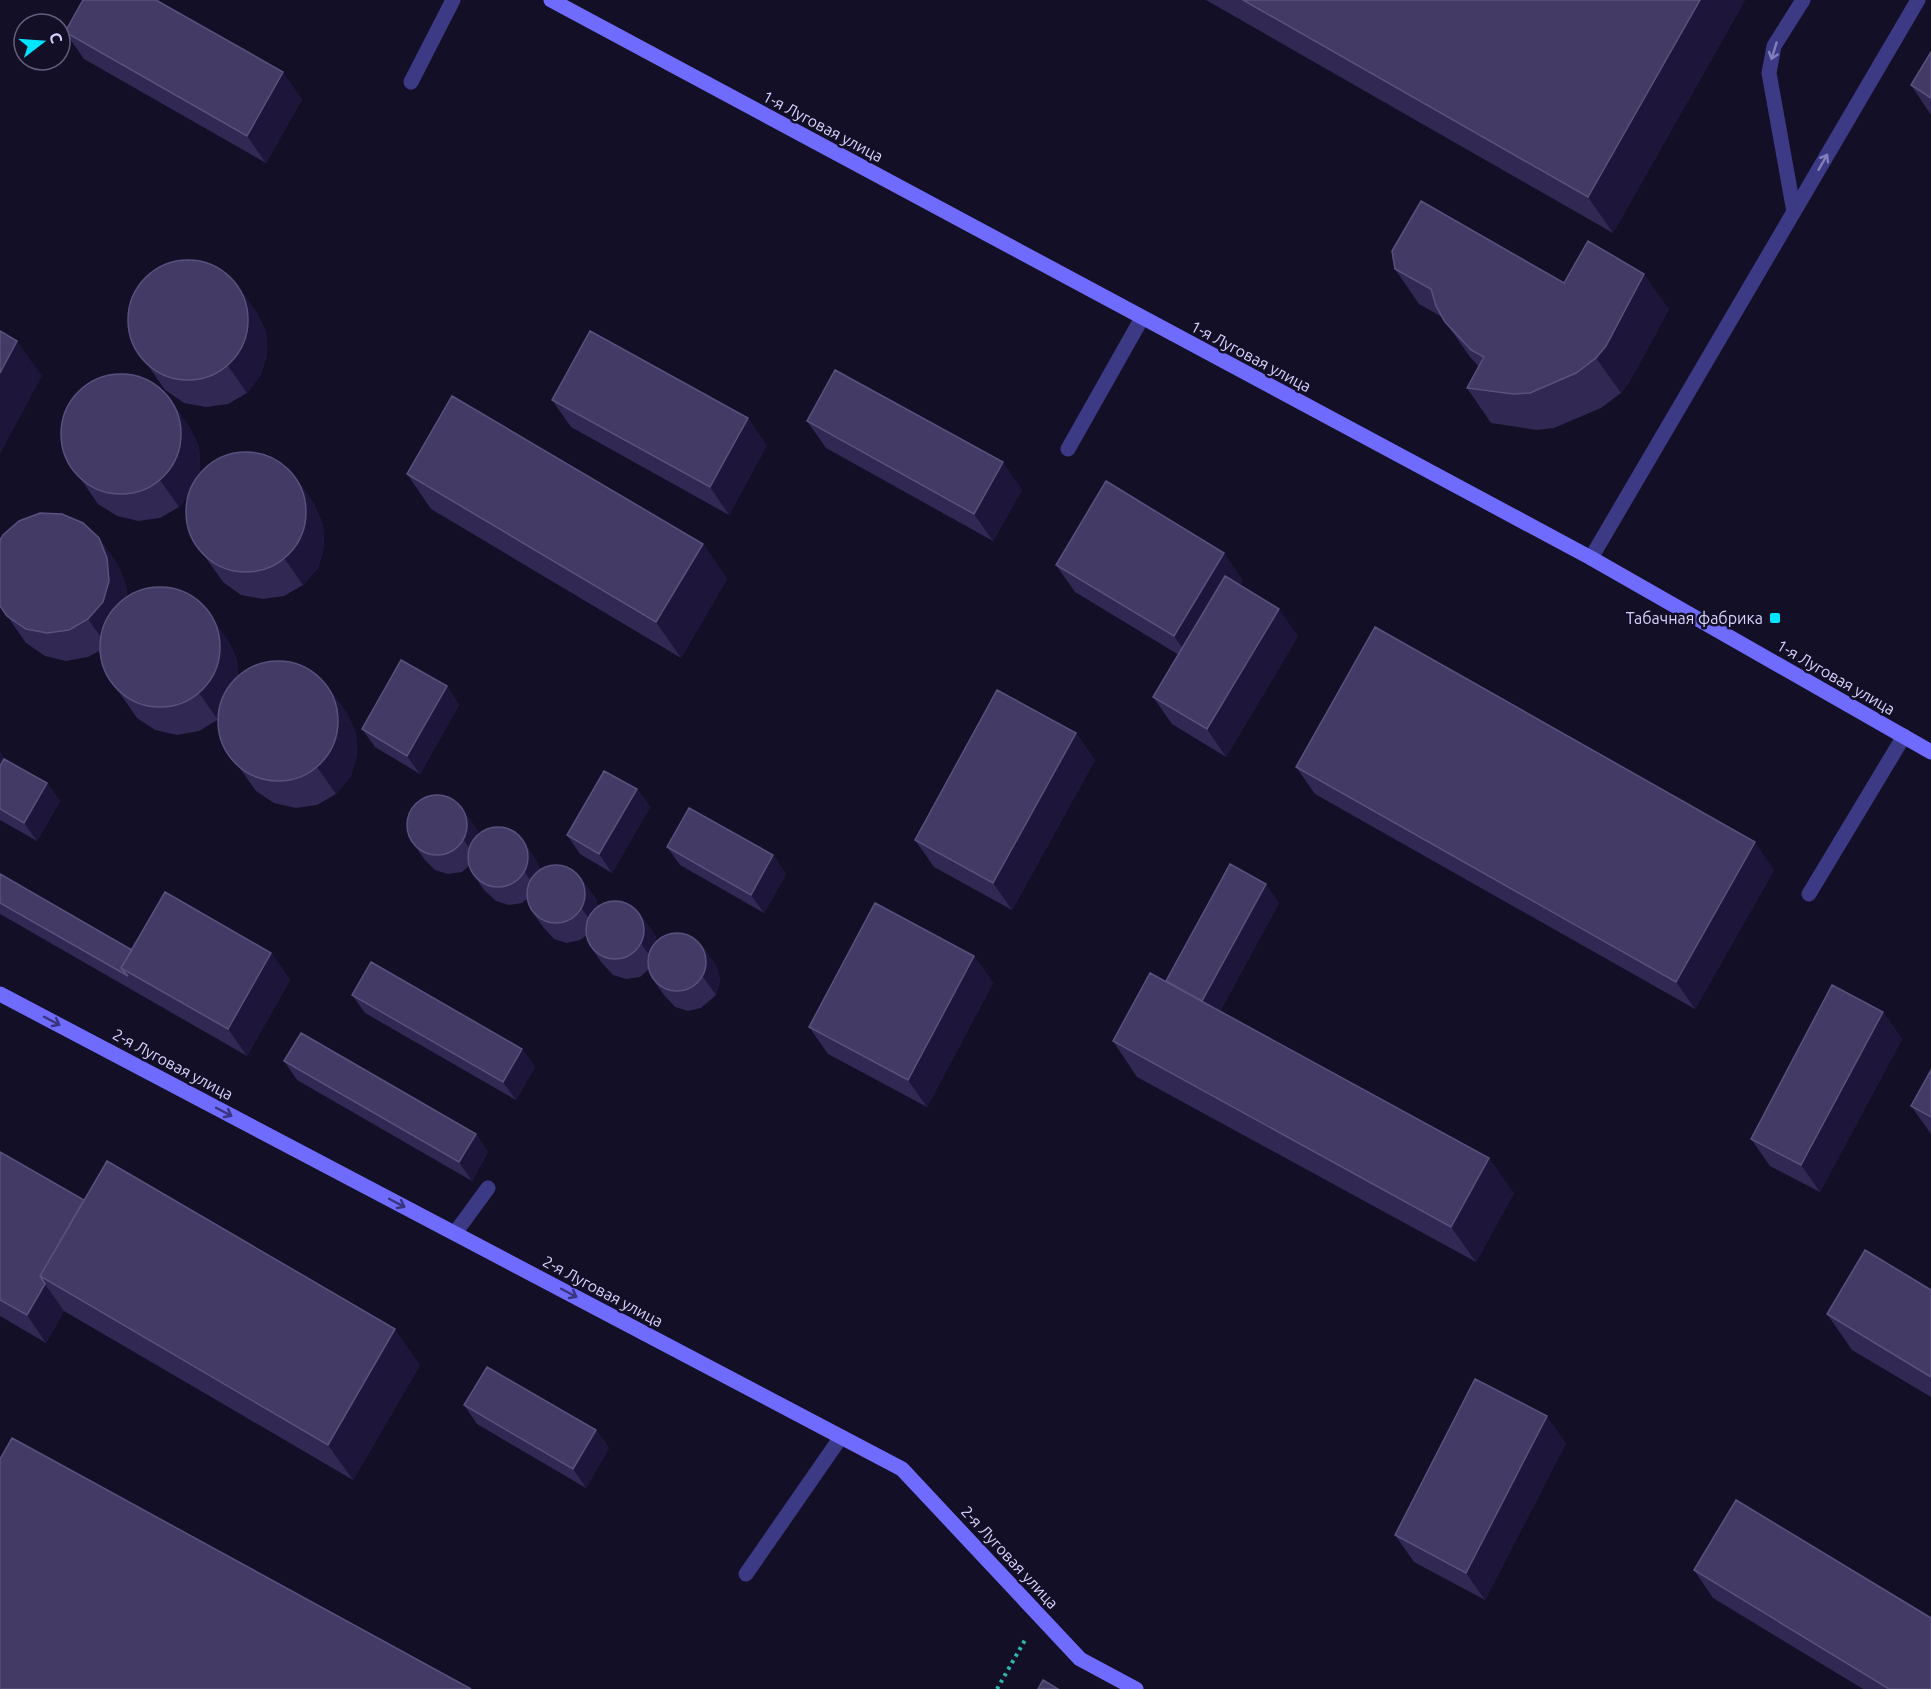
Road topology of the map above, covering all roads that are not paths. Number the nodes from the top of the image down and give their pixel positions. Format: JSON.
{"nodes":[{"id":1,"x":453,"y":0,"type":"edge"},
{"id":2,"x":551,"y":0,"type":"edge"},
{"id":3,"x":1803,"y":0,"type":"edge"},
{"id":4,"x":1918,"y":0,"type":"edge"},
{"id":5,"x":411,"y":82,"type":"dead end"},
{"id":6,"x":1794,"y":212,"type":"junction"},
{"id":7,"x":1142,"y":318,"type":"junction"},
{"id":8,"x":1068,"y":449,"type":"dead end"},
{"id":9,"x":1592,"y":558,"type":"junction"},
{"id":10,"x":1904,"y":736,"type":"junction"},
{"id":11,"x":1931,"y":752,"type":"edge"},
{"id":12,"x":1809,"y":894,"type":"dead end"},
{"id":13,"x":0,"y":994,"type":"edge"},
{"id":14,"x":488,"y":1188,"type":"dead end"},
{"id":15,"x":455,"y":1233,"type":"junction"},
{"id":16,"x":840,"y":1437,"type":"junction"},
{"id":17,"x":746,"y":1574,"type":"dead end"},
{"id":18,"x":1136,"y":1689,"type":"edge"}],
"edges":[{"from":1,"to":5,"type":"lane"},
{"from":2,"to":7,"type":"main road","name":"1-я Луговая улица"},
{"from":3,"to":6,"type":"lane","one_way":true},
{"from":6,"to":4,"type":"lane","one_way":true},
{"from":6,"to":9,"type":"lane"},
{"from":7,"to":8,"type":"lane"},
{"from":7,"to":9,"type":"main road","name":"1-я Луговая улица"},
{"from":9,"to":10,"type":"main road","name":"1-я Луговая улица"},
{"from":10,"to":11,"type":"main road","name":"1-я Луговая улица"},
{"from":10,"to":12,"type":"lane"},
{"from":13,"to":15,"type":"main road","name":"2-я Луговая улица","one_way":true},
{"from":14,"to":15,"type":"lane"},
{"from":15,"to":16,"type":"main road","name":"2-я Луговая улица","one_way":true},
{"from":16,"to":17,"type":"lane"},
{"from":16,"to":18,"type":"main road","name":"2-я Луговая улица"}]}
